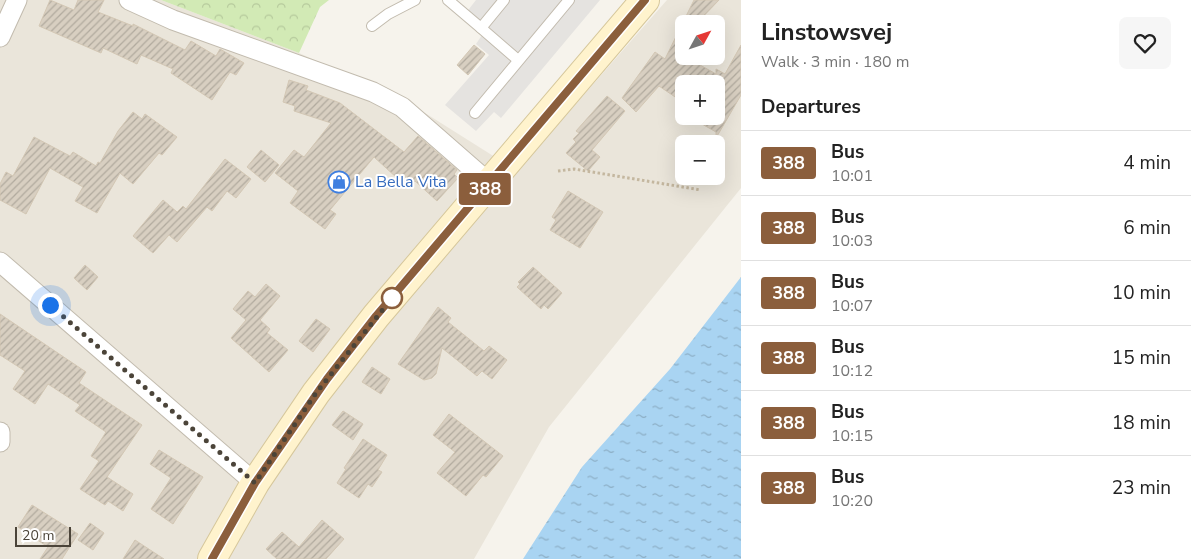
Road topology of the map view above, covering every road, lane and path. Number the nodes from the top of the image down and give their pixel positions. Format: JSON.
{"nodes":[{"id":1,"x":16,"y":0,"type":"edge"},
{"id":2,"x":129,"y":0,"type":"edge"},
{"id":3,"x":416,"y":0,"type":"edge"},
{"id":4,"x":448,"y":0,"type":"edge"},
{"id":5,"x":504,"y":0,"type":"edge"},
{"id":6,"x":569,"y":0,"type":"edge"},
{"id":7,"x":645,"y":0,"type":"edge"},
{"id":8,"x":372,"y":26,"type":"dead end"},
{"id":9,"x":481,"y":28,"type":"junction"},
{"id":10,"x":0,"y":36,"type":"edge"},
{"id":11,"x":518,"y":60,"type":"junction"},
{"id":12,"x":475,"y":112,"type":"dead end"},
{"id":13,"x":558,"y":171,"type":"dead end"},
{"id":14,"x":489,"y":184,"type":"junction"},
{"id":15,"x":701,"y":190,"type":"dead end"},
{"id":16,"x":0,"y":262,"type":"edge"},
{"id":17,"x":0,"y":432,"type":"edge"},
{"id":18,"x":0,"y":442,"type":"edge"},
{"id":19,"x":255,"y":483,"type":"junction"},
{"id":20,"x":212,"y":559,"type":"edge"}],
"edges":[{"from":1,"to":10,"type":"street"},
{"from":2,"to":14,"type":"street"},
{"from":3,"to":8,"type":"lane"},
{"from":4,"to":9,"type":"lane"},
{"from":5,"to":9,"type":"lane"},
{"from":6,"to":11,"type":"lane"},
{"from":7,"to":14,"type":"main road"},
{"from":9,"to":11,"type":"lane"},
{"from":11,"to":12,"type":"lane"},
{"from":13,"to":15,"type":"path"},
{"from":14,"to":19,"type":"main road"},
{"from":16,"to":19,"type":"street"},
{"from":17,"to":18,"type":"street"},
{"from":19,"to":20,"type":"main road"}]}
